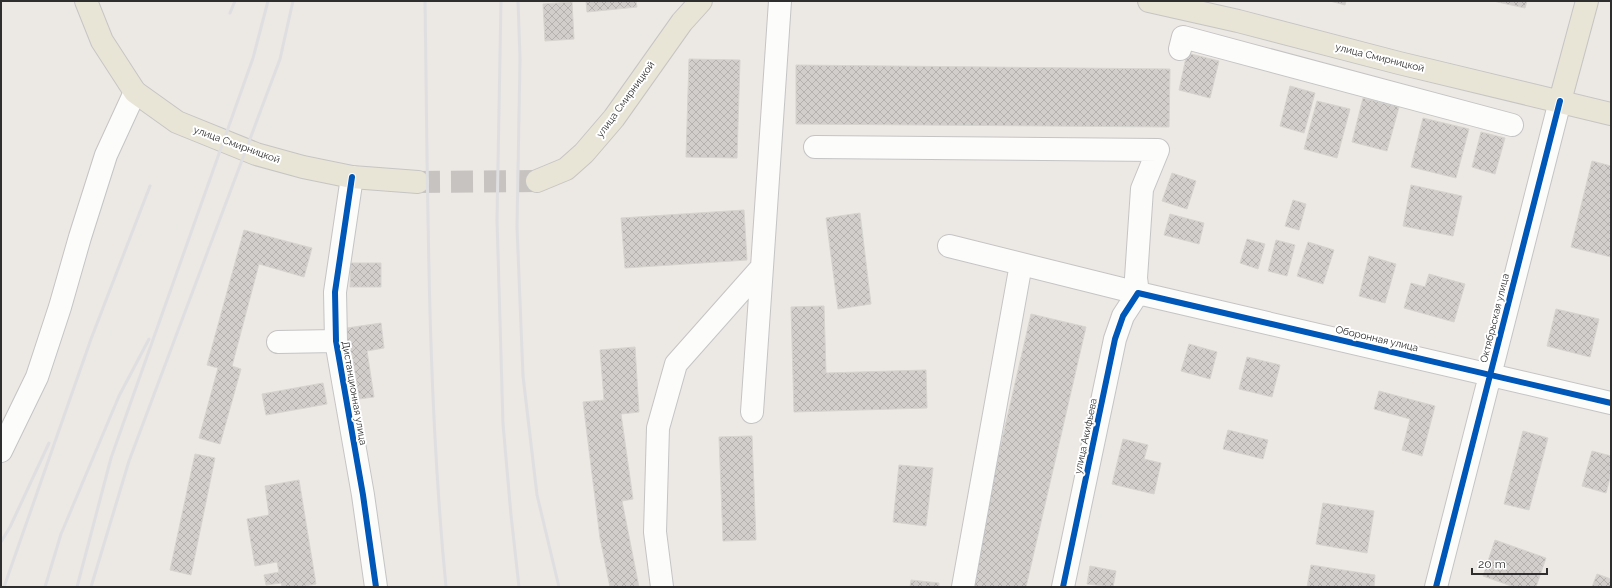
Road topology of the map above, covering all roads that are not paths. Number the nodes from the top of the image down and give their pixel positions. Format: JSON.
{"nodes":[{"id":1,"x":86,"y":1,"type":"edge"},
{"id":2,"x":701,"y":1,"type":"edge"},
{"id":3,"x":780,"y":1,"type":"edge"},
{"id":4,"x":1149,"y":1,"type":"edge"},
{"id":5,"x":1587,"y":1,"type":"edge"},
{"id":6,"x":1180,"y":49,"type":"dead end"},
{"id":7,"x":135,"y":92,"type":"junction"},
{"id":8,"x":1560,"y":101,"type":"junction"},
{"id":9,"x":1611,"y":114,"type":"edge"},
{"id":10,"x":1512,"y":125,"type":"dead end"},
{"id":11,"x":815,"y":147,"type":"dead end"},
{"id":12,"x":352,"y":177,"type":"junction"},
{"id":13,"x":537,"y":181,"type":"tunnel mouth"},
{"id":14,"x":418,"y":182,"type":"tunnel mouth"},
{"id":15,"x":949,"y":246,"type":"dead end"},
{"id":16,"x":1020,"y":264,"type":"junction"},
{"id":17,"x":762,"y":266,"type":"junction"},
{"id":18,"x":1138,"y":293,"type":"junction"},
{"id":19,"x":336,"y":341,"type":"junction"},
{"id":20,"x":278,"y":342,"type":"dead end"},
{"id":21,"x":1490,"y":374,"type":"junction"},
{"id":22,"x":1611,"y":403,"type":"edge"},
{"id":23,"x":752,"y":412,"type":"dead end"},
{"id":24,"x":1,"y":451,"type":"edge"},
{"id":25,"x":376,"y":587,"type":"edge"},
{"id":26,"x":662,"y":587,"type":"edge"},
{"id":27,"x":963,"y":587,"type":"edge"},
{"id":28,"x":1063,"y":587,"type":"edge"},
{"id":29,"x":1436,"y":587,"type":"edge"}],
"edges":[{"from":1,"to":7,"type":"main road"},
{"from":2,"to":13,"type":"main road","name":"улица Смирницкой"},
{"from":3,"to":17,"type":"street"},
{"from":4,"to":8,"type":"main road","name":"улица Смирницкой"},
{"from":5,"to":8,"type":"main road","name":"Октябрьская улица"},
{"from":6,"to":10,"type":"street"},
{"from":7,"to":12,"type":"main road","name":"улица Смирницкой"},
{"from":7,"to":24,"type":"street"},
{"from":8,"to":9,"type":"main road","name":"улица Смирницкой"},
{"from":8,"to":21,"type":"street","name":"Октябрьская улица"},
{"from":11,"to":18,"type":"street"},
{"from":12,"to":14,"type":"main road","name":"улица Смирницкой"},
{"from":12,"to":19,"type":"street","name":"Дистанционная улица"},
{"from":15,"to":16,"type":"street","name":"Оборонная улица"},
{"from":16,"to":18,"type":"street","name":"Оборонная улица"},
{"from":16,"to":27,"type":"street"},
{"from":17,"to":23,"type":"street"},
{"from":17,"to":26,"type":"street"},
{"from":18,"to":21,"type":"street","name":"Оборонная улица"},
{"from":18,"to":28,"type":"street","name":"улица Акифьева"},
{"from":19,"to":20,"type":"street"},
{"from":19,"to":25,"type":"street","name":"Дистанционная улица"},
{"from":21,"to":22,"type":"street","name":"Оборонная улица"},
{"from":21,"to":29,"type":"street","name":"Октябрьская улица"}]}
